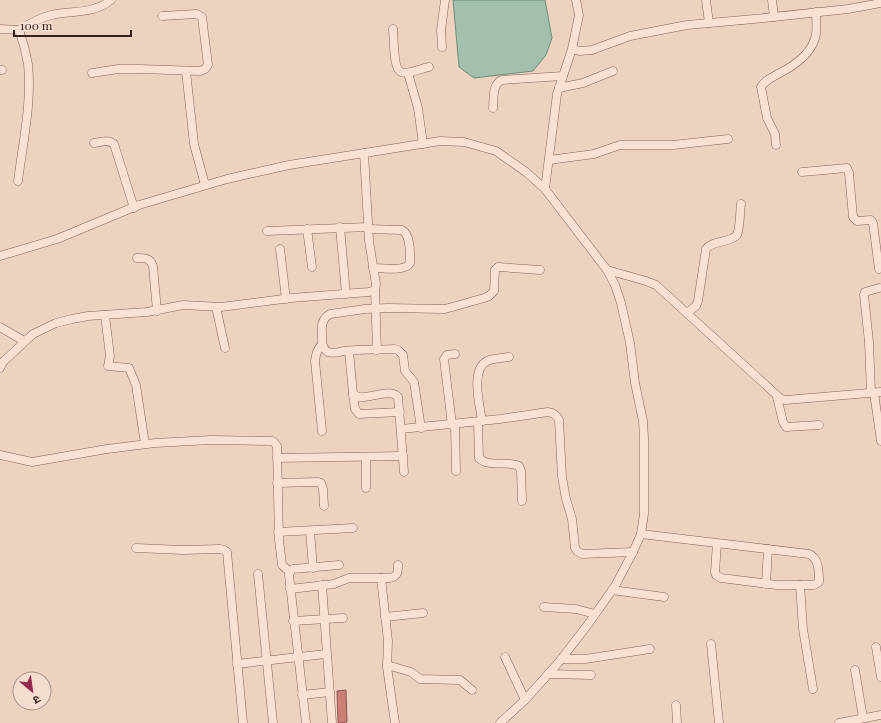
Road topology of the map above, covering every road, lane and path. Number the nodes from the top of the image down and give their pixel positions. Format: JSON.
{"nodes":[{"id":1,"x":112,"y":0,"type":"edge"},
{"id":2,"x":445,"y":0,"type":"edge"},
{"id":3,"x":576,"y":0,"type":"edge"},
{"id":4,"x":706,"y":0,"type":"edge"},
{"id":5,"x":772,"y":0,"type":"edge"},
{"id":6,"x":881,"y":3,"type":"edge"},
{"id":7,"x":816,"y":12,"type":"junction"},
{"id":8,"x":162,"y":16,"type":"dead end"},
{"id":9,"x":774,"y":17,"type":"junction"},
{"id":10,"x":709,"y":23,"type":"junction"},
{"id":11,"x":0,"y":29,"type":"edge"},
{"id":12,"x":393,"y":29,"type":"dead end"},
{"id":13,"x":19,"y":30,"type":"junction"},
{"id":14,"x":442,"y":47,"type":"dead end"},
{"id":15,"x":572,"y":49,"type":"junction"},
{"id":16,"x":429,"y":67,"type":"dead end"},
{"id":17,"x":186,"y":71,"type":"junction"},
{"id":18,"x":613,"y":71,"type":"dead end"},
{"id":19,"x":408,"y":72,"type":"junction"},
{"id":20,"x":92,"y":73,"type":"dead end"},
{"id":21,"x":563,"y":76,"type":"junction"},
{"id":22,"x":559,"y":88,"type":"junction"},
{"id":23,"x":493,"y":108,"type":"dead end"},
{"id":24,"x":728,"y":139,"type":"dead end"},
{"id":25,"x":94,"y":143,"type":"dead end"},
{"id":26,"x":423,"y":144,"type":"junction"},
{"id":27,"x":776,"y":145,"type":"dead end"},
{"id":28,"x":364,"y":153,"type":"junction"},
{"id":29,"x":549,"y":160,"type":"junction"},
{"id":30,"x":802,"y":172,"type":"dead end"},
{"id":31,"x":18,"y":181,"type":"dead end"},
{"id":32,"x":205,"y":185,"type":"junction"},
{"id":33,"x":545,"y":189,"type":"junction"},
{"id":34,"x":741,"y":204,"type":"dead end"},
{"id":35,"x":134,"y":208,"type":"junction"},
{"id":36,"x":877,"y":223,"type":"edge"},
{"id":37,"x":340,"y":227,"type":"junction"},
{"id":38,"x":368,"y":228,"type":"junction"},
{"id":39,"x":307,"y":229,"type":"junction"},
{"id":40,"x":267,"y":231,"type":"dead end"},
{"id":41,"x":280,"y":249,"type":"dead end"},
{"id":42,"x":0,"y":256,"type":"edge"},
{"id":43,"x":137,"y":258,"type":"dead end"},
{"id":44,"x":312,"y":266,"type":"dead end"},
{"id":45,"x":373,"y":268,"type":"junction"},
{"id":46,"x":879,"y":268,"type":"dead end"},
{"id":47,"x":540,"y":270,"type":"dead end"},
{"id":48,"x":607,"y":270,"type":"junction"},
{"id":49,"x":879,"y":288,"type":"dead end"},
{"id":50,"x":375,"y":290,"type":"junction"},
{"id":51,"x":346,"y":294,"type":"junction"},
{"id":52,"x":286,"y":299,"type":"junction"},
{"id":53,"x":216,"y":307,"type":"junction"},
{"id":54,"x":376,"y":309,"type":"junction"},
{"id":55,"x":158,"y":311,"type":"junction"},
{"id":56,"x":687,"y":313,"type":"junction"},
{"id":57,"x":104,"y":315,"type":"junction"},
{"id":58,"x":0,"y":327,"type":"edge"},
{"id":59,"x":24,"y":342,"type":"junction"},
{"id":60,"x":322,"y":344,"type":"junction"},
{"id":61,"x":225,"y":348,"type":"dead end"},
{"id":62,"x":349,"y":350,"type":"junction"},
{"id":63,"x":377,"y":350,"type":"junction"},
{"id":64,"x":454,"y":354,"type":"dead end"},
{"id":65,"x":509,"y":357,"type":"dead end"},
{"id":66,"x":0,"y":368,"type":"edge"},
{"id":67,"x":875,"y":393,"type":"edge"},
{"id":68,"x":353,"y":394,"type":"junction"},
{"id":69,"x":777,"y":397,"type":"junction"},
{"id":70,"x":400,"y":412,"type":"junction"},
{"id":71,"x":480,"y":421,"type":"junction"},
{"id":72,"x":453,"y":425,"type":"junction"},
{"id":73,"x":819,"y":425,"type":"dead end"},
{"id":74,"x":421,"y":428,"type":"junction"},
{"id":75,"x":401,"y":429,"type":"junction"},
{"id":76,"x":322,"y":431,"type":"dead end"},
{"id":77,"x":881,"y":441,"type":"edge"},
{"id":78,"x":145,"y":444,"type":"junction"},
{"id":79,"x":0,"y":455,"type":"edge"},
{"id":80,"x":403,"y":456,"type":"junction"},
{"id":81,"x":366,"y":457,"type":"junction"},
{"id":82,"x":277,"y":458,"type":"junction"},
{"id":83,"x":456,"y":471,"type":"dead end"},
{"id":84,"x":404,"y":472,"type":"dead end"},
{"id":85,"x":277,"y":483,"type":"junction"},
{"id":86,"x":366,"y":488,"type":"dead end"},
{"id":87,"x":522,"y":501,"type":"dead end"},
{"id":88,"x":324,"y":506,"type":"dead end"},
{"id":89,"x":353,"y":528,"type":"dead end"},
{"id":90,"x":310,"y":531,"type":"junction"},
{"id":91,"x":278,"y":532,"type":"junction"},
{"id":92,"x":641,"y":534,"type":"junction"},
{"id":93,"x":717,"y":543,"type":"junction"},
{"id":94,"x":136,"y":548,"type":"dead end"},
{"id":95,"x":768,"y":549,"type":"junction"},
{"id":96,"x":633,"y":552,"type":"junction"},
{"id":97,"x":338,"y":565,"type":"dead end"},
{"id":98,"x":398,"y":565,"type":"dead end"},
{"id":99,"x":313,"y":568,"type":"junction"},
{"id":100,"x":290,"y":572,"type":"junction"},
{"id":101,"x":258,"y":574,"type":"dead end"},
{"id":102,"x":381,"y":578,"type":"junction"},
{"id":103,"x":766,"y":584,"type":"junction"},
{"id":104,"x":322,"y":585,"type":"junction"},
{"id":105,"x":800,"y":585,"type":"junction"},
{"id":106,"x":290,"y":589,"type":"junction"},
{"id":107,"x":612,"y":590,"type":"junction"},
{"id":108,"x":664,"y":598,"type":"dead end"},
{"id":109,"x":544,"y":607,"type":"dead end"},
{"id":110,"x":423,"y":613,"type":"dead end"},
{"id":111,"x":595,"y":614,"type":"junction"},
{"id":112,"x":385,"y":617,"type":"junction"},
{"id":113,"x":343,"y":618,"type":"dead end"},
{"id":114,"x":324,"y":619,"type":"junction"},
{"id":115,"x":293,"y":621,"type":"junction"},
{"id":116,"x":711,"y":644,"type":"dead end"},
{"id":117,"x":876,"y":647,"type":"dead end"},
{"id":118,"x":650,"y":649,"type":"dead end"},
{"id":119,"x":326,"y":654,"type":"junction"},
{"id":120,"x":298,"y":657,"type":"junction"},
{"id":121,"x":505,"y":657,"type":"dead end"},
{"id":122,"x":561,"y":659,"type":"junction"},
{"id":123,"x":266,"y":660,"type":"junction"},
{"id":124,"x":237,"y":664,"type":"junction"},
{"id":125,"x":387,"y":665,"type":"junction"},
{"id":126,"x":855,"y":670,"type":"dead end"},
{"id":127,"x":548,"y":674,"type":"junction"},
{"id":128,"x":591,"y":675,"type":"dead end"},
{"id":129,"x":881,"y":677,"type":"edge"},
{"id":130,"x":813,"y":689,"type":"dead end"},
{"id":131,"x":472,"y":690,"type":"dead end"},
{"id":132,"x":330,"y":692,"type":"junction"},
{"id":133,"x":302,"y":695,"type":"junction"},
{"id":134,"x":525,"y":700,"type":"junction"},
{"id":135,"x":676,"y":705,"type":"dead end"},
{"id":136,"x":881,"y":715,"type":"edge"},
{"id":137,"x":863,"y":718,"type":"junction"},
{"id":138,"x":839,"y":722,"type":"edge"},
{"id":139,"x":243,"y":723,"type":"edge"},
{"id":140,"x":273,"y":723,"type":"edge"},
{"id":141,"x":306,"y":723,"type":"edge"},
{"id":142,"x":332,"y":723,"type":"edge"},
{"id":143,"x":395,"y":723,"type":"edge"},
{"id":144,"x":500,"y":723,"type":"edge"},
{"id":145,"x":677,"y":723,"type":"edge"},
{"id":146,"x":719,"y":723,"type":"edge"}],
"edges":[{"from":1,"to":13,"type":"street"},
{"from":2,"to":14,"type":"street"},
{"from":3,"to":15,"type":"street"},
{"from":4,"to":10,"type":"street"},
{"from":5,"to":9,"type":"street"},
{"from":6,"to":7,"type":"street"},
{"from":7,"to":9,"type":"street"},
{"from":7,"to":27,"type":"street"},
{"from":8,"to":17,"type":"street"},
{"from":9,"to":10,"type":"street"},
{"from":10,"to":15,"type":"street"},
{"from":11,"to":13,"type":"street"},
{"from":12,"to":19,"type":"street"},
{"from":13,"to":31,"type":"street"},
{"from":15,"to":21,"type":"street"},
{"from":16,"to":19,"type":"street"},
{"from":17,"to":20,"type":"street"},
{"from":17,"to":32,"type":"street"},
{"from":18,"to":22,"type":"street"},
{"from":19,"to":26,"type":"street"},
{"from":21,"to":22,"type":"street"},
{"from":21,"to":23,"type":"street"},
{"from":22,"to":29,"type":"street"},
{"from":24,"to":29,"type":"street"},
{"from":25,"to":35,"type":"street"},
{"from":26,"to":28,"type":"street"},
{"from":26,"to":33,"type":"street"},
{"from":28,"to":32,"type":"street"},
{"from":28,"to":38,"type":"street"},
{"from":29,"to":33,"type":"street"},
{"from":30,"to":36,"type":"street"},
{"from":32,"to":35,"type":"street"},
{"from":33,"to":48,"type":"street"},
{"from":34,"to":56,"type":"street"},
{"from":35,"to":42,"type":"street"},
{"from":36,"to":46,"type":"street"},
{"from":37,"to":38,"type":"street"},
{"from":37,"to":39,"type":"street"},
{"from":37,"to":51,"type":"street"},
{"from":38,"to":45,"type":"street"},
{"from":38,"to":45,"type":"street"},
{"from":39,"to":40,"type":"street"},
{"from":39,"to":44,"type":"street"},
{"from":41,"to":52,"type":"street"},
{"from":43,"to":55,"type":"street"},
{"from":45,"to":50,"type":"street"},
{"from":47,"to":54,"type":"street"},
{"from":48,"to":56,"type":"street"},
{"from":48,"to":92,"type":"street"},
{"from":49,"to":67,"type":"street"},
{"from":50,"to":51,"type":"street"},
{"from":50,"to":54,"type":"street"},
{"from":51,"to":52,"type":"street"},
{"from":52,"to":53,"type":"street"},
{"from":53,"to":55,"type":"street"},
{"from":53,"to":61,"type":"street"},
{"from":54,"to":60,"type":"street"},
{"from":54,"to":63,"type":"street"},
{"from":55,"to":57,"type":"street"},
{"from":56,"to":69,"type":"street"},
{"from":57,"to":59,"type":"street"},
{"from":57,"to":78,"type":"street"},
{"from":58,"to":59,"type":"street"},
{"from":59,"to":66,"type":"street"},
{"from":60,"to":62,"type":"street"},
{"from":60,"to":76,"type":"street"},
{"from":62,"to":63,"type":"street"},
{"from":62,"to":68,"type":"street"},
{"from":63,"to":74,"type":"street"},
{"from":64,"to":72,"type":"street"},
{"from":65,"to":71,"type":"street"},
{"from":67,"to":69,"type":"street"},
{"from":67,"to":77,"type":"street"},
{"from":68,"to":70,"type":"street"},
{"from":68,"to":70,"type":"street"},
{"from":69,"to":73,"type":"street"},
{"from":70,"to":75,"type":"street"},
{"from":71,"to":72,"type":"street"},
{"from":71,"to":87,"type":"street"},
{"from":71,"to":96,"type":"street"},
{"from":72,"to":74,"type":"street"},
{"from":72,"to":83,"type":"street"},
{"from":74,"to":75,"type":"street"},
{"from":75,"to":80,"type":"street"},
{"from":78,"to":79,"type":"street"},
{"from":78,"to":82,"type":"street"},
{"from":80,"to":81,"type":"street"},
{"from":80,"to":84,"type":"street"},
{"from":81,"to":82,"type":"street"},
{"from":81,"to":86,"type":"street"},
{"from":82,"to":85,"type":"street"},
{"from":85,"to":88,"type":"street"},
{"from":85,"to":91,"type":"street"},
{"from":89,"to":90,"type":"street"},
{"from":90,"to":91,"type":"street"},
{"from":90,"to":99,"type":"street"},
{"from":91,"to":100,"type":"street"},
{"from":92,"to":93,"type":"street"},
{"from":92,"to":96,"type":"street"},
{"from":93,"to":95,"type":"street"},
{"from":93,"to":103,"type":"street"},
{"from":94,"to":124,"type":"street"},
{"from":95,"to":103,"type":"street"},
{"from":95,"to":105,"type":"street"},
{"from":96,"to":107,"type":"street"},
{"from":97,"to":99,"type":"street"},
{"from":98,"to":102,"type":"street"},
{"from":99,"to":100,"type":"street"},
{"from":100,"to":106,"type":"street"},
{"from":101,"to":123,"type":"street"},
{"from":102,"to":104,"type":"street"},
{"from":102,"to":112,"type":"street"},
{"from":103,"to":105,"type":"street"},
{"from":104,"to":106,"type":"street"},
{"from":104,"to":114,"type":"street"},
{"from":105,"to":130,"type":"street"},
{"from":106,"to":115,"type":"street"},
{"from":107,"to":108,"type":"street"},
{"from":107,"to":111,"type":"street"},
{"from":109,"to":111,"type":"street"},
{"from":110,"to":112,"type":"street"},
{"from":111,"to":122,"type":"street"},
{"from":112,"to":125,"type":"street"},
{"from":113,"to":114,"type":"street"},
{"from":114,"to":115,"type":"street"},
{"from":114,"to":119,"type":"street"},
{"from":115,"to":120,"type":"street"},
{"from":116,"to":146,"type":"street"},
{"from":117,"to":129,"type":"street"},
{"from":118,"to":122,"type":"street"},
{"from":119,"to":120,"type":"street"},
{"from":119,"to":132,"type":"street"},
{"from":120,"to":123,"type":"street"},
{"from":120,"to":133,"type":"street"},
{"from":121,"to":134,"type":"street"},
{"from":122,"to":127,"type":"street"},
{"from":123,"to":124,"type":"street"},
{"from":123,"to":140,"type":"street"},
{"from":124,"to":139,"type":"street"},
{"from":125,"to":131,"type":"street"},
{"from":125,"to":143,"type":"street"},
{"from":126,"to":137,"type":"street"},
{"from":127,"to":128,"type":"street"},
{"from":127,"to":134,"type":"street"},
{"from":132,"to":133,"type":"street"},
{"from":132,"to":142,"type":"street"},
{"from":133,"to":141,"type":"street"},
{"from":134,"to":144,"type":"street"},
{"from":135,"to":145,"type":"street"},
{"from":136,"to":137,"type":"street"},
{"from":137,"to":138,"type":"street"}]}
